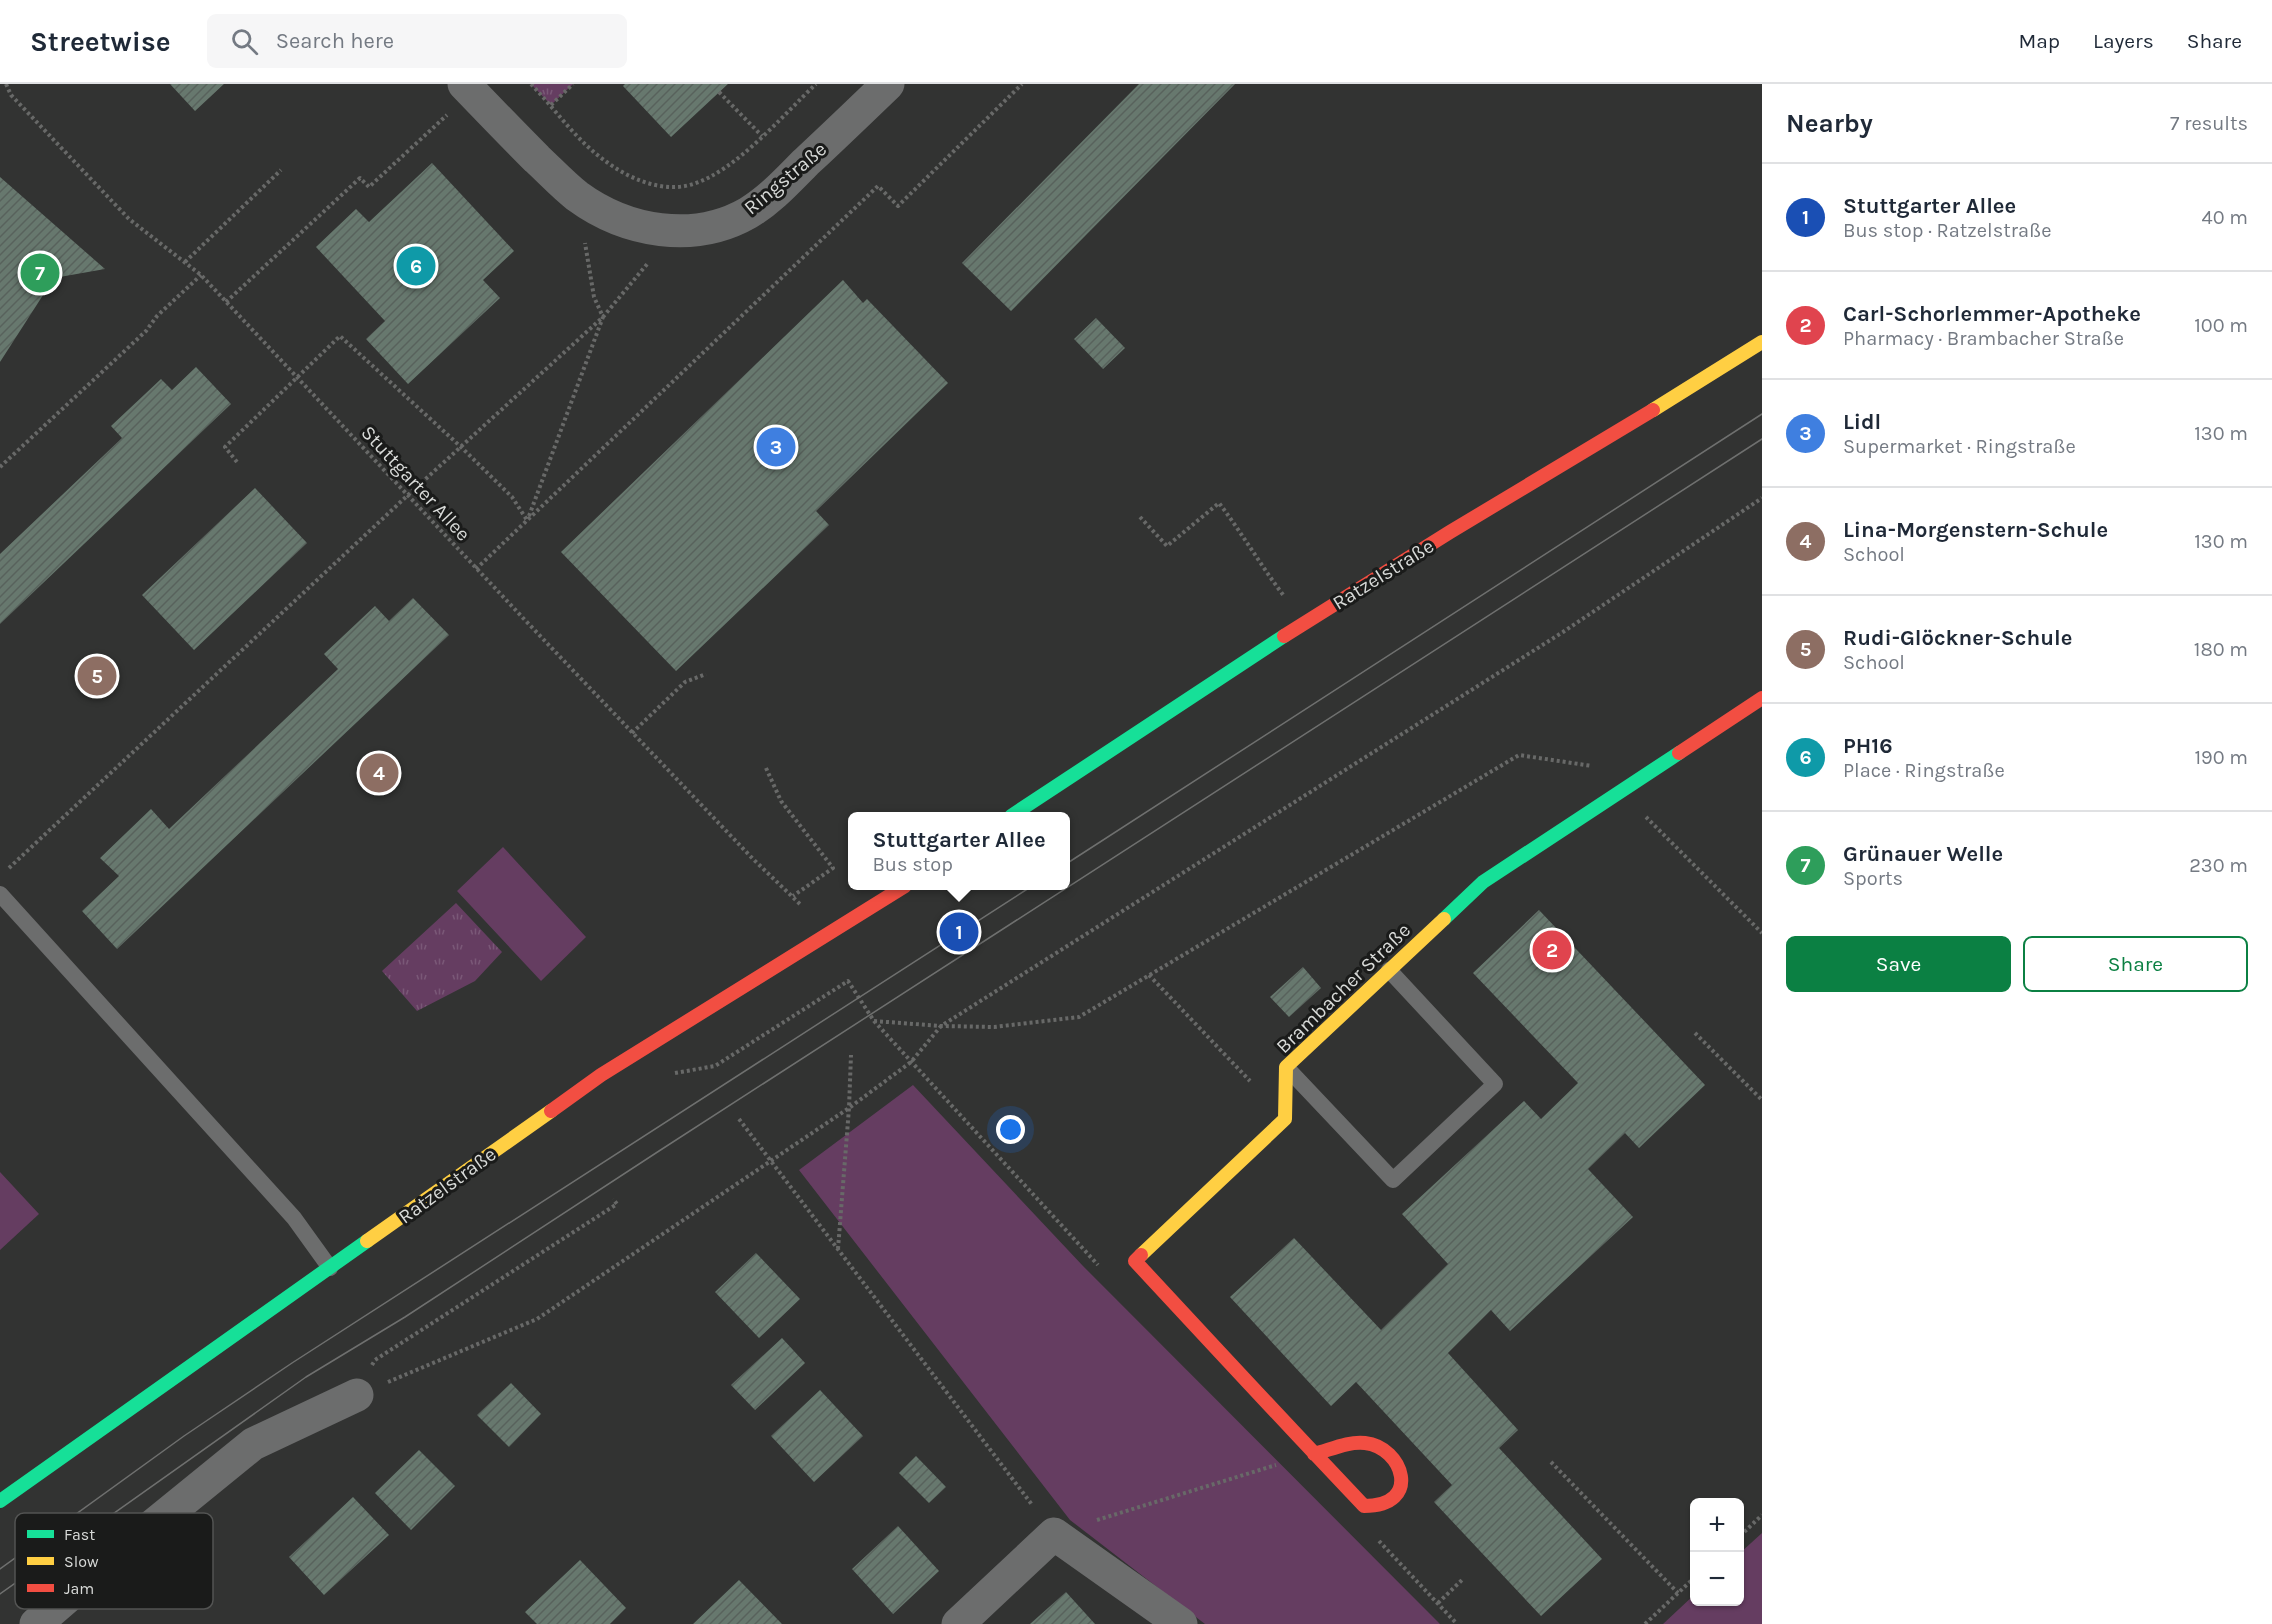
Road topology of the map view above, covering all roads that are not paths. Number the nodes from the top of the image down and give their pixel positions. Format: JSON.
{"nodes":[{"id":1,"x":888,"y":84,"type":"edge"},
{"id":2,"x":468,"y":88,"type":"edge"},
{"id":3,"x":1762,"y":342,"type":"edge"},
{"id":4,"x":1762,"y":698,"type":"edge"},
{"id":5,"x":1017,"y":812,"type":"edge"},
{"id":6,"x":897,"y":890,"type":"edge"},
{"id":7,"x":0,"y":894,"type":"edge"},
{"id":8,"x":1389,"y":970,"type":"junction"},
{"id":9,"x":1286,"y":1067,"type":"junction"},
{"id":10,"x":330,"y":1269,"type":"junction"},
{"id":11,"x":357,"y":1395,"type":"road end"},
{"id":12,"x":1314,"y":1454,"type":"junction"},
{"id":13,"x":0,"y":1501,"type":"edge"},
{"id":14,"x":168,"y":1513,"type":"edge"},
{"id":15,"x":53,"y":1609,"type":"edge"},
{"id":16,"x":36,"y":1624,"type":"edge"},
{"id":17,"x":958,"y":1624,"type":"edge"},
{"id":18,"x":1181,"y":1624,"type":"edge"}],
"edges":[{"from":1,"to":2,"type":"street","name":"Ringstraße"},
{"from":3,"to":5,"type":"main road","name":"Ratzelstraße"},
{"from":4,"to":8,"type":"main road","name":"Brambacher Straße"},
{"from":6,"to":10,"type":"main road","name":"Ratzelstraße"},
{"from":7,"to":10,"type":"lane"},
{"from":8,"to":9,"type":"main road","name":"Brambacher Straße"},
{"from":8,"to":9,"type":"lane"},
{"from":9,"to":12,"type":"main road","name":"Brambacher Straße"},
{"from":10,"to":13,"type":"main road","name":"Ratzelstraße"},
{"from":11,"to":14,"type":"street"},
{"from":12,"to":12,"type":"main road"},
{"from":15,"to":16,"type":"street"},
{"from":17,"to":18,"type":"street"}]}
